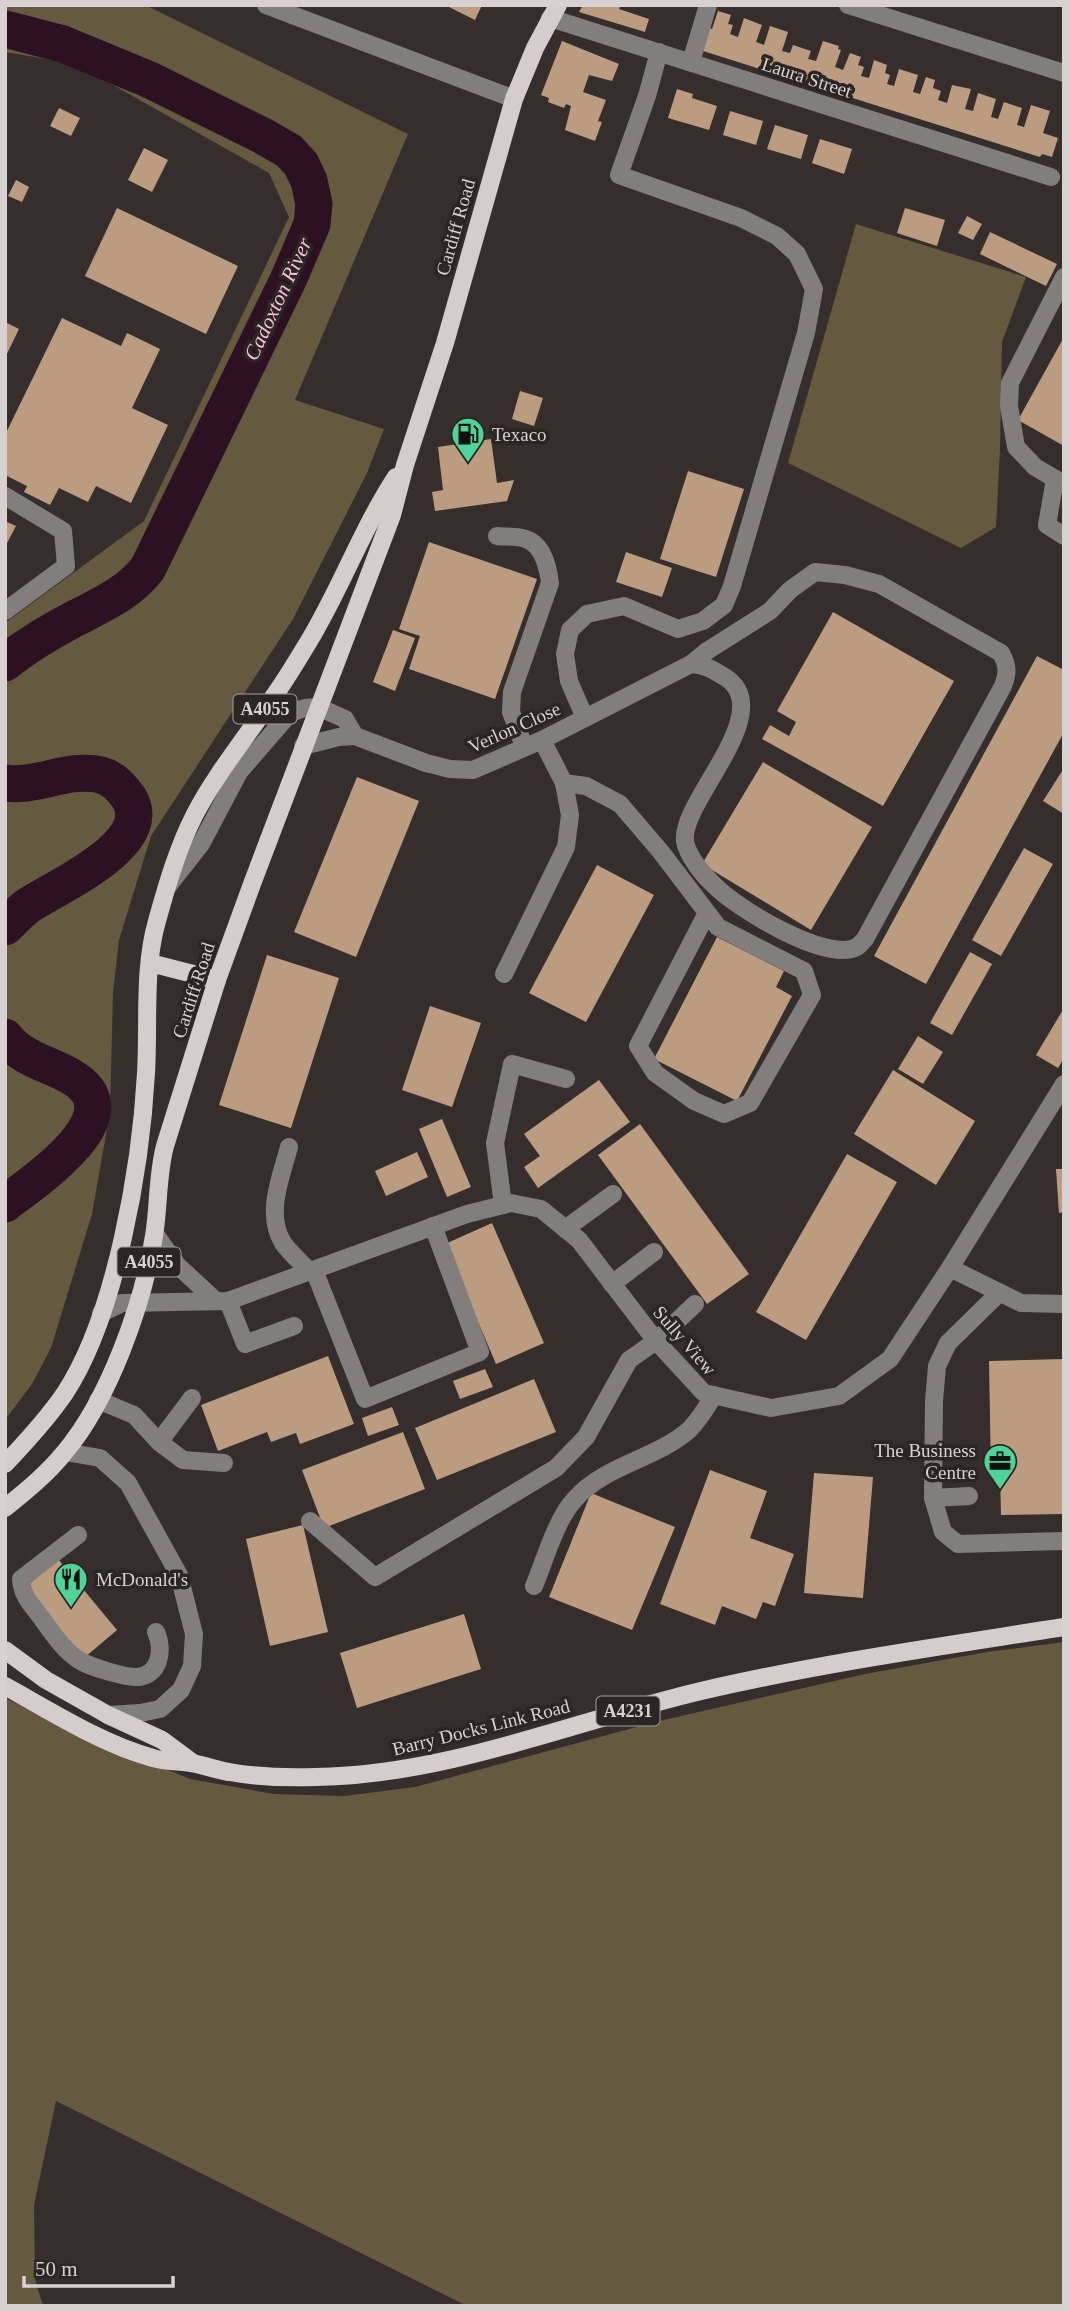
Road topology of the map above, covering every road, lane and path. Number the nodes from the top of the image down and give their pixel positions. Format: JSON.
{"nodes":[{"id":1,"x":266,"y":5,"type":"edge"},
{"id":2,"x":708,"y":5,"type":"edge"},
{"id":3,"x":848,"y":5,"type":"edge"},
{"id":4,"x":554,"y":12,"type":"edge"},
{"id":5,"x":659,"y":52,"type":"junction"},
{"id":6,"x":691,"y":62,"type":"junction"},
{"id":7,"x":1064,"y":74,"type":"edge"},
{"id":8,"x":514,"y":99,"type":"junction"},
{"id":9,"x":1051,"y":177,"type":"dead end"},
{"id":10,"x":1064,"y":277,"type":"edge"},
{"id":11,"x":405,"y":464,"type":"junction"},
{"id":12,"x":1059,"y":482,"type":"edge"},
{"id":13,"x":5,"y":496,"type":"edge"},
{"id":14,"x":498,"y":536,"type":"dead end"},
{"id":15,"x":1064,"y":536,"type":"edge"},
{"id":16,"x":5,"y":611,"type":"edge"},
{"id":17,"x":687,"y":666,"type":"junction"},
{"id":18,"x":318,"y":708,"type":"junction"},
{"id":19,"x":585,"y":718,"type":"junction"},
{"id":20,"x":355,"y":736,"type":"junction"},
{"id":21,"x":542,"y":740,"type":"junction"},
{"id":22,"x":303,"y":746,"type":"junction"},
{"id":23,"x":524,"y":746,"type":"junction"},
{"id":24,"x":564,"y":783,"type":"junction"},
{"id":25,"x":167,"y":887,"type":"junction"},
{"id":26,"x":706,"y":913,"type":"junction"},
{"id":27,"x":150,"y":963,"type":"junction"},
{"id":28,"x":504,"y":974,"type":"dead end"},
{"id":29,"x":217,"y":980,"type":"junction"},
{"id":30,"x":566,"y":1079,"type":"dead end"},
{"id":31,"x":1064,"y":1084,"type":"edge"},
{"id":32,"x":289,"y":1147,"type":"dead end"},
{"id":33,"x":613,"y":1194,"type":"dead end"},
{"id":34,"x":503,"y":1205,"type":"junction"},
{"id":35,"x":433,"y":1226,"type":"junction"},
{"id":36,"x":565,"y":1229,"type":"junction"},
{"id":37,"x":155,"y":1234,"type":"junction"},
{"id":38,"x":654,"y":1252,"type":"dead end"},
{"id":39,"x":950,"y":1268,"type":"junction"},
{"id":40,"x":311,"y":1271,"type":"junction"},
{"id":41,"x":612,"y":1284,"type":"junction"},
{"id":42,"x":998,"y":1294,"type":"junction"},
{"id":43,"x":222,"y":1301,"type":"junction"},
{"id":44,"x":139,"y":1303,"type":"junction"},
{"id":45,"x":695,"y":1304,"type":"dead end"},
{"id":46,"x":1064,"y":1304,"type":"edge"},
{"id":47,"x":100,"y":1313,"type":"junction"},
{"id":48,"x":294,"y":1326,"type":"dead end"},
{"id":49,"x":656,"y":1341,"type":"junction"},
{"id":50,"x":714,"y":1395,"type":"junction"},
{"id":51,"x":192,"y":1398,"type":"dead end"},
{"id":52,"x":98,"y":1400,"type":"junction"},
{"id":53,"x":159,"y":1442,"type":"junction"},
{"id":54,"x":65,"y":1452,"type":"junction"},
{"id":55,"x":5,"y":1464,"type":"edge"},
{"id":56,"x":224,"y":1464,"type":"dead end"},
{"id":57,"x":969,"y":1496,"type":"dead end"},
{"id":58,"x":933,"y":1498,"type":"junction"},
{"id":59,"x":5,"y":1508,"type":"edge"},
{"id":60,"x":310,"y":1521,"type":"dead end"},
{"id":61,"x":78,"y":1535,"type":"dead end"},
{"id":62,"x":1064,"y":1541,"type":"edge"},
{"id":63,"x":534,"y":1586,"type":"dead end"},
{"id":64,"x":1064,"y":1627,"type":"edge"},
{"id":65,"x":156,"y":1632,"type":"dead end"},
{"id":66,"x":5,"y":1650,"type":"edge"},
{"id":67,"x":5,"y":1686,"type":"edge"},
{"id":68,"x":108,"y":1715,"type":"junction"},
{"id":69,"x":193,"y":1763,"type":"junction"}],
"edges":[{"from":1,"to":8,"type":"street"},
{"from":2,"to":6,"type":"street"},
{"from":3,"to":7,"type":"street"},
{"from":4,"to":5,"type":"street","name":"Laura Street"},
{"from":4,"to":8,"type":"main road","name":"Cardiff Road","number":"A4055"},
{"from":5,"to":6,"type":"street","name":"Laura Street"},
{"from":5,"to":19,"type":"street"},
{"from":6,"to":9,"type":"street","name":"Laura Street"},
{"from":8,"to":11,"type":"main road","name":"Cardiff Road","number":"A4055"},
{"from":10,"to":12,"type":"street"},
{"from":11,"to":18,"type":"main road","name":"Cardiff Road","number":"A4055"},
{"from":11,"to":25,"type":"main road","name":"Cardiff Road","number":"A4055"},
{"from":12,"to":15,"type":"street"},
{"from":13,"to":16,"type":"street"},
{"from":14,"to":23,"type":"street"},
{"from":17,"to":17,"type":"street","name":"Verlon Close"},
{"from":17,"to":19,"type":"street","name":"Verlon Close"},
{"from":18,"to":20,"type":"street","name":"Verlon Close"},
{"from":18,"to":22,"type":"main road","name":"Cardiff Road","number":"A4055"},
{"from":18,"to":25,"type":"street"},
{"from":19,"to":21,"type":"street","name":"Verlon Close"},
{"from":20,"to":22,"type":"street"},
{"from":20,"to":23,"type":"street","name":"Verlon Close"},
{"from":21,"to":23,"type":"street","name":"Verlon Close"},
{"from":21,"to":24,"type":"street"},
{"from":22,"to":29,"type":"main road","name":"Cardiff Road","number":"A4055"},
{"from":24,"to":26,"type":"street"},
{"from":24,"to":28,"type":"street"},
{"from":25,"to":27,"type":"main road","name":"Cardiff Road","number":"A4055"},
{"from":26,"to":26,"type":"street"},
{"from":27,"to":29,"type":"main road"},
{"from":27,"to":47,"type":"main road","name":"Cardiff Road","number":"A4055"},
{"from":29,"to":37,"type":"main road","name":"Cardiff Road","number":"A4055"},
{"from":30,"to":34,"type":"street"},
{"from":31,"to":39,"type":"street","name":"Sully View"},
{"from":32,"to":40,"type":"street"},
{"from":33,"to":36,"type":"street"},
{"from":34,"to":35,"type":"street","name":"Sully View"},
{"from":34,"to":36,"type":"street","name":"Sully View"},
{"from":35,"to":40,"type":"street","name":"Sully View"},
{"from":35,"to":40,"type":"street"},
{"from":36,"to":41,"type":"street","name":"Sully View"},
{"from":37,"to":43,"type":"street"},
{"from":37,"to":44,"type":"main road","name":"Cardiff Road","number":"A4055"},
{"from":38,"to":41,"type":"street"},
{"from":39,"to":42,"type":"street"},
{"from":39,"to":50,"type":"street","name":"Sully View"},
{"from":40,"to":43,"type":"street","name":"Sully View"},
{"from":41,"to":49,"type":"street","name":"Sully View"},
{"from":42,"to":46,"type":"street"},
{"from":42,"to":58,"type":"street"},
{"from":43,"to":44,"type":"street","name":"Sully View"},
{"from":43,"to":48,"type":"street"},
{"from":44,"to":47,"type":"street","name":"Sully View"},
{"from":44,"to":52,"type":"main road","name":"Cardiff Road","number":"A4055"},
{"from":45,"to":49,"type":"street"},
{"from":47,"to":55,"type":"main road","name":"Cardiff Road","number":"A4055"},
{"from":49,"to":50,"type":"street","name":"Sully View"},
{"from":49,"to":60,"type":"street"},
{"from":50,"to":63,"type":"street"},
{"from":51,"to":53,"type":"street"},
{"from":52,"to":53,"type":"street"},
{"from":52,"to":54,"type":"main road","name":"Cardiff Road","number":"A4055"},
{"from":53,"to":56,"type":"street"},
{"from":54,"to":59,"type":"main road","name":"Cardiff Road","number":"A4055"},
{"from":54,"to":68,"type":"street"},
{"from":57,"to":58,"type":"street"},
{"from":58,"to":62,"type":"street"},
{"from":61,"to":65,"type":"street"},
{"from":64,"to":69,"type":"main road","name":"Barry Docks Link Road","number":"A4231"},
{"from":66,"to":68,"type":"main road","name":"Barry Docks Link Road","number":"A4231"},
{"from":67,"to":69,"type":"main road","name":"Barry Docks Link Road","number":"A4231"},
{"from":68,"to":69,"type":"main road","name":"Barry Docks Link Road","number":"A4231"}]}
